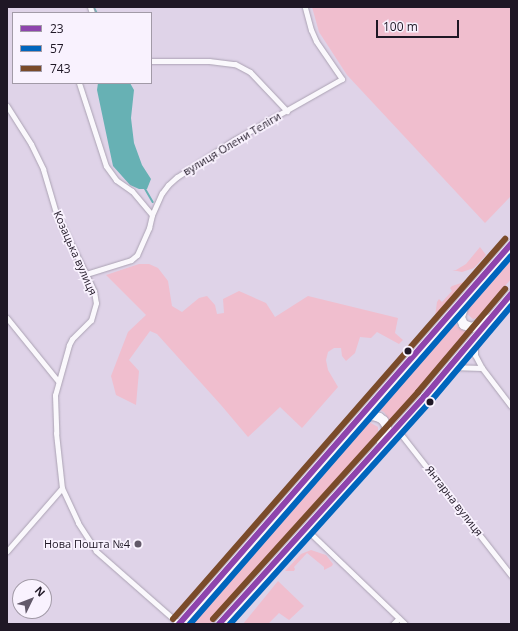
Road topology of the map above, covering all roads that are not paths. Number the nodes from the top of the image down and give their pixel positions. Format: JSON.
{"nodes":[{"id":1,"x":305,"y":7,"type":"edge"},
{"id":2,"x":152,"y":61,"type":"edge"},
{"id":3,"x":80,"y":84,"type":"edge"},
{"id":4,"x":7,"y":106,"type":"edge"},
{"id":5,"x":287,"y":111,"type":"junction"},
{"id":6,"x":152,"y":215,"type":"junction"},
{"id":7,"x":511,"y":244,"type":"edge"},
{"id":8,"x":86,"y":274,"type":"junction"},
{"id":9,"x":511,"y":294,"type":"edge"},
{"id":10,"x":466,"y":295,"type":"junction"},
{"id":11,"x":493,"y":316,"type":"junction"},
{"id":12,"x":7,"y":318,"type":"edge"},
{"id":13,"x":475,"y":337,"type":"junction"},
{"id":14,"x":450,"y":367,"type":"junction"},
{"id":15,"x":482,"y":368,"type":"junction"},
{"id":16,"x":58,"y":380,"type":"junction"},
{"id":17,"x":511,"y":406,"type":"edge"},
{"id":18,"x":396,"y":428,"type":"junction"},
{"id":19,"x":351,"y":429,"type":"junction"},
{"id":20,"x":376,"y":450,"type":"junction"},
{"id":21,"x":62,"y":488,"type":"junction"},
{"id":22,"x":306,"y":529,"type":"junction"},
{"id":23,"x":7,"y":551,"type":"edge"},
{"id":24,"x":511,"y":575,"type":"edge"},
{"id":25,"x":399,"y":618,"type":"junction"},
{"id":26,"x":179,"y":624,"type":"edge"},
{"id":27,"x":219,"y":624,"type":"edge"},
{"id":28,"x":393,"y":624,"type":"edge"},
{"id":29,"x":404,"y":624,"type":"edge"}],
"edges":[{"from":1,"to":5,"type":"street","name":"вулиця Олени Теліги"},
{"from":2,"to":5,"type":"street"},
{"from":3,"to":6,"type":"street"},
{"from":4,"to":8,"type":"street","name":"Козацька вулиця"},
{"from":5,"to":6,"type":"street","name":"вулиця Олени Теліги"},
{"from":6,"to":8,"type":"street","name":"вулиця Олени Теліги"},
{"from":7,"to":10,"type":"highway"},
{"from":8,"to":16,"type":"street","name":"Козацька вулиця"},
{"from":9,"to":11,"type":"highway"},
{"from":10,"to":11,"type":"highway"},
{"from":10,"to":19,"type":"highway"},
{"from":11,"to":13,"type":"highway"},
{"from":12,"to":16,"type":"street"},
{"from":13,"to":14,"type":"highway"},
{"from":13,"to":15,"type":"street"},
{"from":14,"to":15,"type":"street"},
{"from":14,"to":18,"type":"highway"},
{"from":15,"to":17,"type":"street"},
{"from":16,"to":21,"type":"street","name":"Козацька вулиця"},
{"from":18,"to":20,"type":"highway"},
{"from":18,"to":24,"type":"street","name":"Янтарна вулиця"},
{"from":19,"to":20,"type":"highway"},
{"from":19,"to":26,"type":"highway"},
{"from":20,"to":22,"type":"highway"},
{"from":21,"to":23,"type":"street"},
{"from":21,"to":26,"type":"street","name":"Козацька вулиця"},
{"from":22,"to":25,"type":"street"},
{"from":22,"to":27,"type":"highway"},
{"from":25,"to":28,"type":"street"},
{"from":25,"to":29,"type":"street"}]}
